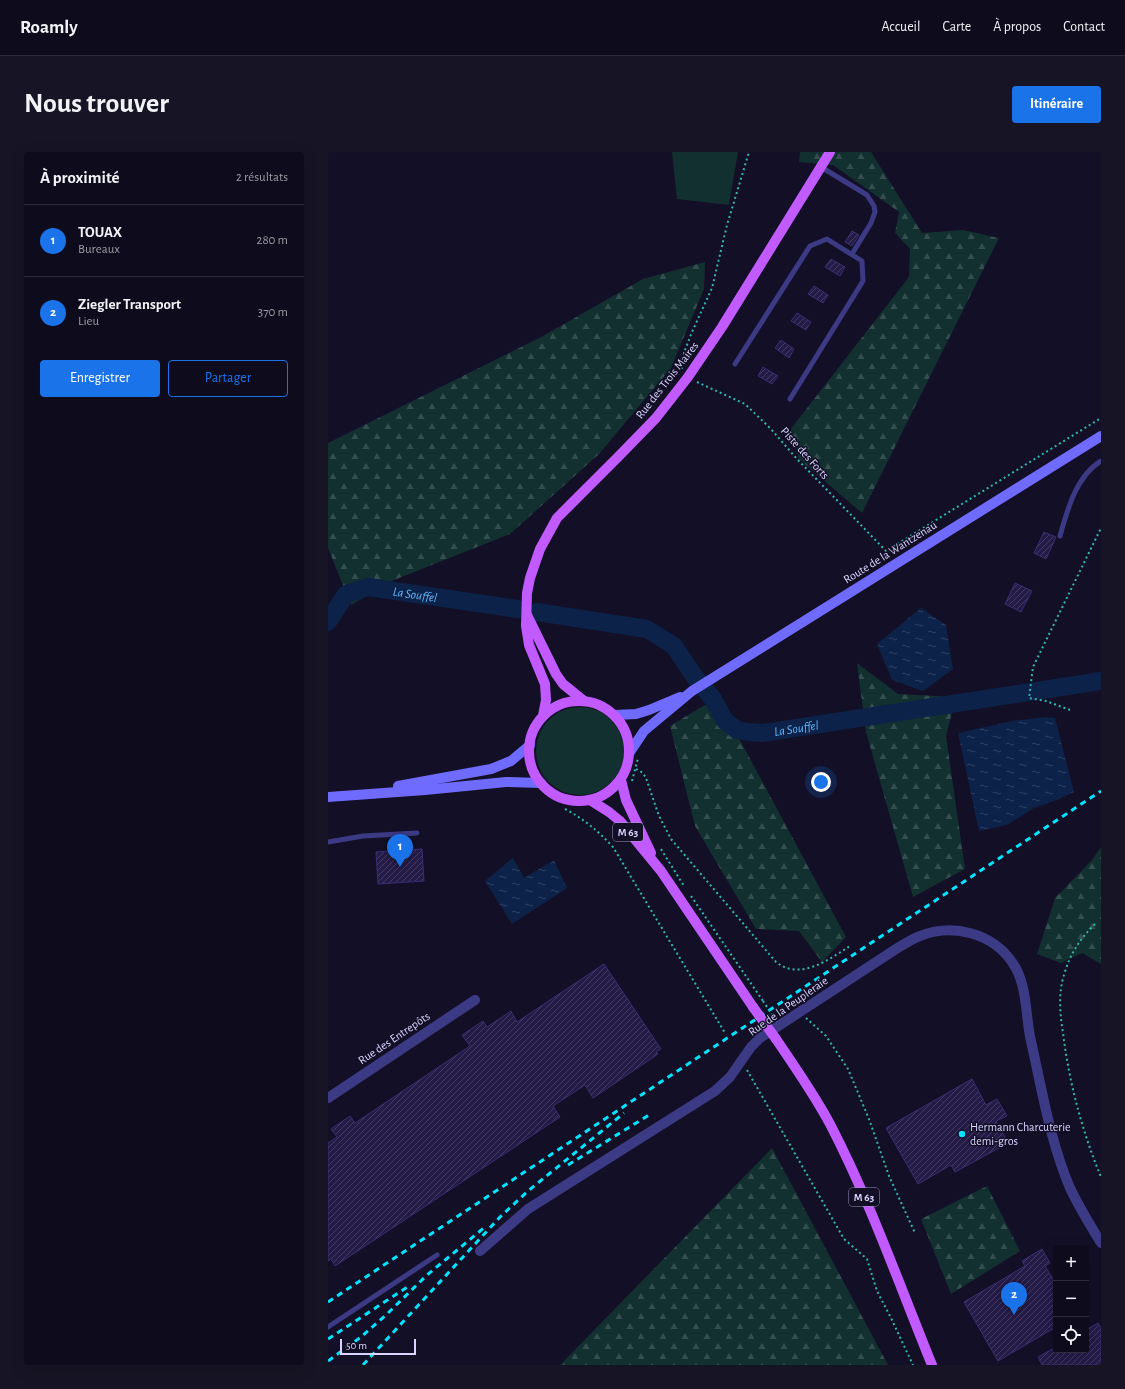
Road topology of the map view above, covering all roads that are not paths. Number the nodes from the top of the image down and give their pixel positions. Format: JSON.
{"nodes":[{"id":1,"x":830,"y":152,"type":"edge"},
{"id":2,"x":821,"y":167,"type":"junction"},
{"id":3,"x":852,"y":254,"type":"junction"},
{"id":4,"x":735,"y":364,"type":"dead end"},
{"id":5,"x":790,"y":399,"type":"dead end"},
{"id":6,"x":1101,"y":436,"type":"edge"},
{"id":7,"x":1101,"y":462,"type":"edge"},
{"id":8,"x":1060,"y":536,"type":"dead end"},
{"id":9,"x":527,"y":615,"type":"junction"},
{"id":10,"x":692,"y":691,"type":"junction"},
{"id":11,"x":584,"y":701,"type":"junction"},
{"id":12,"x":614,"y":715,"type":"junction"},
{"id":13,"x":543,"y":716,"type":"junction"},
{"id":14,"x":530,"y":745,"type":"junction"},
{"id":15,"x":635,"y":752,"type":"junction"},
{"id":16,"x":621,"y":780,"type":"junction"},
{"id":17,"x":541,"y":783,"type":"junction"},
{"id":18,"x":342,"y":796,"type":"junction"},
{"id":19,"x":328,"y":798,"type":"edge"},
{"id":20,"x":590,"y":800,"type":"junction"},
{"id":21,"x":417,"y":833,"type":"dead end"},
{"id":22,"x":328,"y":842,"type":"edge"},
{"id":23,"x":660,"y":871,"type":"junction"},
{"id":24,"x":475,"y":1000,"type":"dead end"},
{"id":25,"x":328,"y":1098,"type":"edge"},
{"id":26,"x":1101,"y":1243,"type":"edge"},
{"id":27,"x":480,"y":1251,"type":"dead end"},
{"id":28,"x":436,"y":1254,"type":"dead end"},
{"id":29,"x":328,"y":1327,"type":"edge"},
{"id":30,"x":932,"y":1365,"type":"edge"}],
"edges":[{"from":1,"to":2,"type":"main road","name":"Rue des Trois Maires"},
{"from":2,"to":3,"type":"lane"},
{"from":2,"to":9,"type":"main road","name":"Rue des Trois Maires"},
{"from":3,"to":4,"type":"lane"},
{"from":3,"to":5,"type":"lane"},
{"from":6,"to":10,"type":"main road","name":"Route de la Wantzenau"},
{"from":7,"to":8,"type":"lane"},
{"from":9,"to":11,"type":"main road","name":"Rue des Trois Maires"},
{"from":9,"to":13,"type":"main road","name":"Rue des Trois Maires"},
{"from":10,"to":12,"type":"main road","name":"Route de la Wantzenau"},
{"from":10,"to":15,"type":"main road","name":"Route de la Wantzenau"},
{"from":11,"to":12,"type":"main road"},
{"from":11,"to":13,"type":"main road"},
{"from":12,"to":15,"type":"main road"},
{"from":13,"to":14,"type":"main road"},
{"from":14,"to":17,"type":"main road"},
{"from":14,"to":18,"type":"main road"},
{"from":15,"to":16,"type":"main road"},
{"from":16,"to":20,"type":"main road"},
{"from":16,"to":23,"type":"main road","number":"M 63"},
{"from":17,"to":18,"type":"main road"},
{"from":17,"to":20,"type":"main road"},
{"from":18,"to":19,"type":"main road"},
{"from":20,"to":23,"type":"main road","number":"M 63"},
{"from":21,"to":22,"type":"lane"},
{"from":23,"to":30,"type":"main road","number":"M 63","bridge":true},
{"from":24,"to":25,"type":"street","name":"Rue des Entrepôts"},
{"from":26,"to":27,"type":"street","name":"Rue de la Peupleraie"},
{"from":28,"to":29,"type":"lane"}]}
